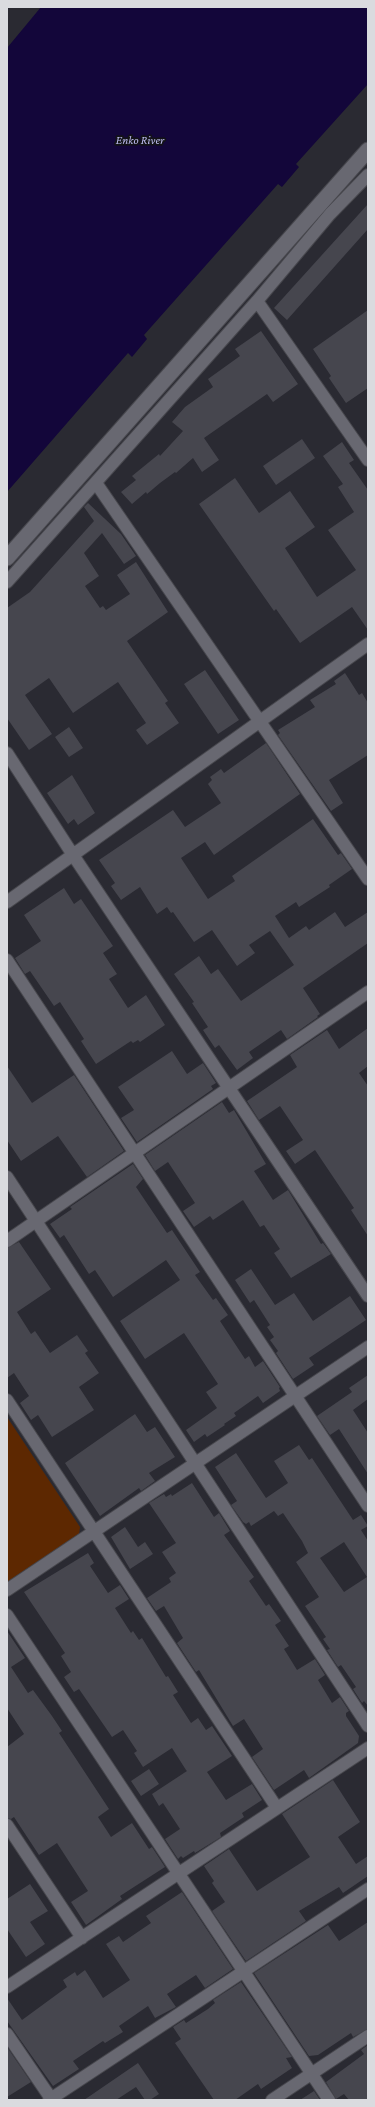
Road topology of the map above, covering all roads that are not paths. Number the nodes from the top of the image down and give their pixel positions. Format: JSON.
{"nodes":[{"id":1,"x":368,"y":150,"type":"edge"},
{"id":2,"x":368,"y":175,"type":"edge"},
{"id":3,"x":324,"y":210,"type":"junction"},
{"id":4,"x":256,"y":302,"type":"junction"},
{"id":5,"x":161,"y":383,"type":"junction"},
{"id":6,"x":173,"y":396,"type":"junction"},
{"id":7,"x":368,"y":460,"type":"edge"},
{"id":8,"x":96,"y":483,"type":"junction"},
{"id":9,"x":7,"y":558,"type":"edge"},
{"id":10,"x":7,"y":582,"type":"edge"},
{"id":11,"x":368,"y":644,"type":"edge"},
{"id":12,"x":260,"y":720,"type":"junction"},
{"id":13,"x":7,"y":753,"type":"edge"},
{"id":14,"x":73,"y":855,"type":"junction"},
{"id":15,"x":368,"y":879,"type":"edge"},
{"id":16,"x":7,"y":902,"type":"edge"},
{"id":17,"x":7,"y":960,"type":"edge"},
{"id":18,"x":368,"y":992,"type":"edge"},
{"id":19,"x":229,"y":1089,"type":"junction"},
{"id":20,"x":135,"y":1153,"type":"junction"},
{"id":21,"x":7,"y":1177,"type":"edge"},
{"id":22,"x":36,"y":1221,"type":"junction"},
{"id":23,"x":7,"y":1241,"type":"edge"},
{"id":24,"x":368,"y":1296,"type":"edge"},
{"id":25,"x":368,"y":1347,"type":"edge"},
{"id":26,"x":295,"y":1395,"type":"junction"},
{"id":27,"x":7,"y":1400,"type":"edge"},
{"id":28,"x":195,"y":1464,"type":"junction"},
{"id":29,"x":368,"y":1506,"type":"edge"},
{"id":30,"x":94,"y":1532,"type":"junction"},
{"id":31,"x":7,"y":1590,"type":"edge"},
{"id":32,"x":7,"y":1615,"type":"edge"},
{"id":33,"x":368,"y":1726,"type":"edge"},
{"id":34,"x":368,"y":1748,"type":"edge"},
{"id":35,"x":277,"y":1808,"type":"junction"},
{"id":36,"x":7,"y":1824,"type":"edge"},
{"id":37,"x":178,"y":1873,"type":"junction"},
{"id":38,"x":368,"y":1889,"type":"edge"},
{"id":39,"x":82,"y":1938,"type":"junction"},
{"id":40,"x":244,"y":1971,"type":"junction"},
{"id":41,"x":7,"y":1987,"type":"edge"},
{"id":42,"x":7,"y":2034,"type":"edge"},
{"id":43,"x":368,"y":2036,"type":"edge"},
{"id":44,"x":311,"y":2074,"type":"junction"},
{"id":45,"x":51,"y":2100,"type":"edge"},
{"id":46,"x":272,"y":2100,"type":"edge"},
{"id":47,"x":329,"y":2100,"type":"edge"}],
"edges":[{"from":1,"to":3,"type":"street"},
{"from":2,"to":3,"type":"street"},
{"from":3,"to":4,"type":"street"},
{"from":3,"to":5,"type":"street"},
{"from":4,"to":6,"type":"street"},
{"from":4,"to":7,"type":"street"},
{"from":5,"to":6,"type":"street"},
{"from":5,"to":9,"type":"street"},
{"from":6,"to":8,"type":"street"},
{"from":8,"to":10,"type":"street"},
{"from":8,"to":12,"type":"street"},
{"from":11,"to":12,"type":"street"},
{"from":12,"to":14,"type":"street"},
{"from":12,"to":15,"type":"street"},
{"from":13,"to":14,"type":"street"},
{"from":14,"to":16,"type":"street"},
{"from":14,"to":19,"type":"street"},
{"from":17,"to":20,"type":"street"},
{"from":18,"to":19,"type":"street"},
{"from":19,"to":20,"type":"street"},
{"from":19,"to":24,"type":"street"},
{"from":20,"to":22,"type":"street"},
{"from":20,"to":26,"type":"street"},
{"from":21,"to":22,"type":"street"},
{"from":22,"to":23,"type":"street"},
{"from":22,"to":28,"type":"street"},
{"from":25,"to":26,"type":"street"},
{"from":26,"to":28,"type":"street"},
{"from":26,"to":29,"type":"street"},
{"from":27,"to":30,"type":"street"},
{"from":28,"to":30,"type":"street"},
{"from":28,"to":33,"type":"street"},
{"from":30,"to":31,"type":"street"},
{"from":30,"to":35,"type":"street"},
{"from":32,"to":37,"type":"street"},
{"from":34,"to":35,"type":"street"},
{"from":35,"to":37,"type":"street"},
{"from":36,"to":39,"type":"street"},
{"from":37,"to":39,"type":"street"},
{"from":37,"to":40,"type":"street"},
{"from":38,"to":40,"type":"street"},
{"from":39,"to":41,"type":"street"},
{"from":40,"to":44,"type":"street"},
{"from":40,"to":45,"type":"street"},
{"from":42,"to":45,"type":"street"},
{"from":43,"to":44,"type":"street"},
{"from":44,"to":46,"type":"street"},
{"from":44,"to":47,"type":"street"}]}
